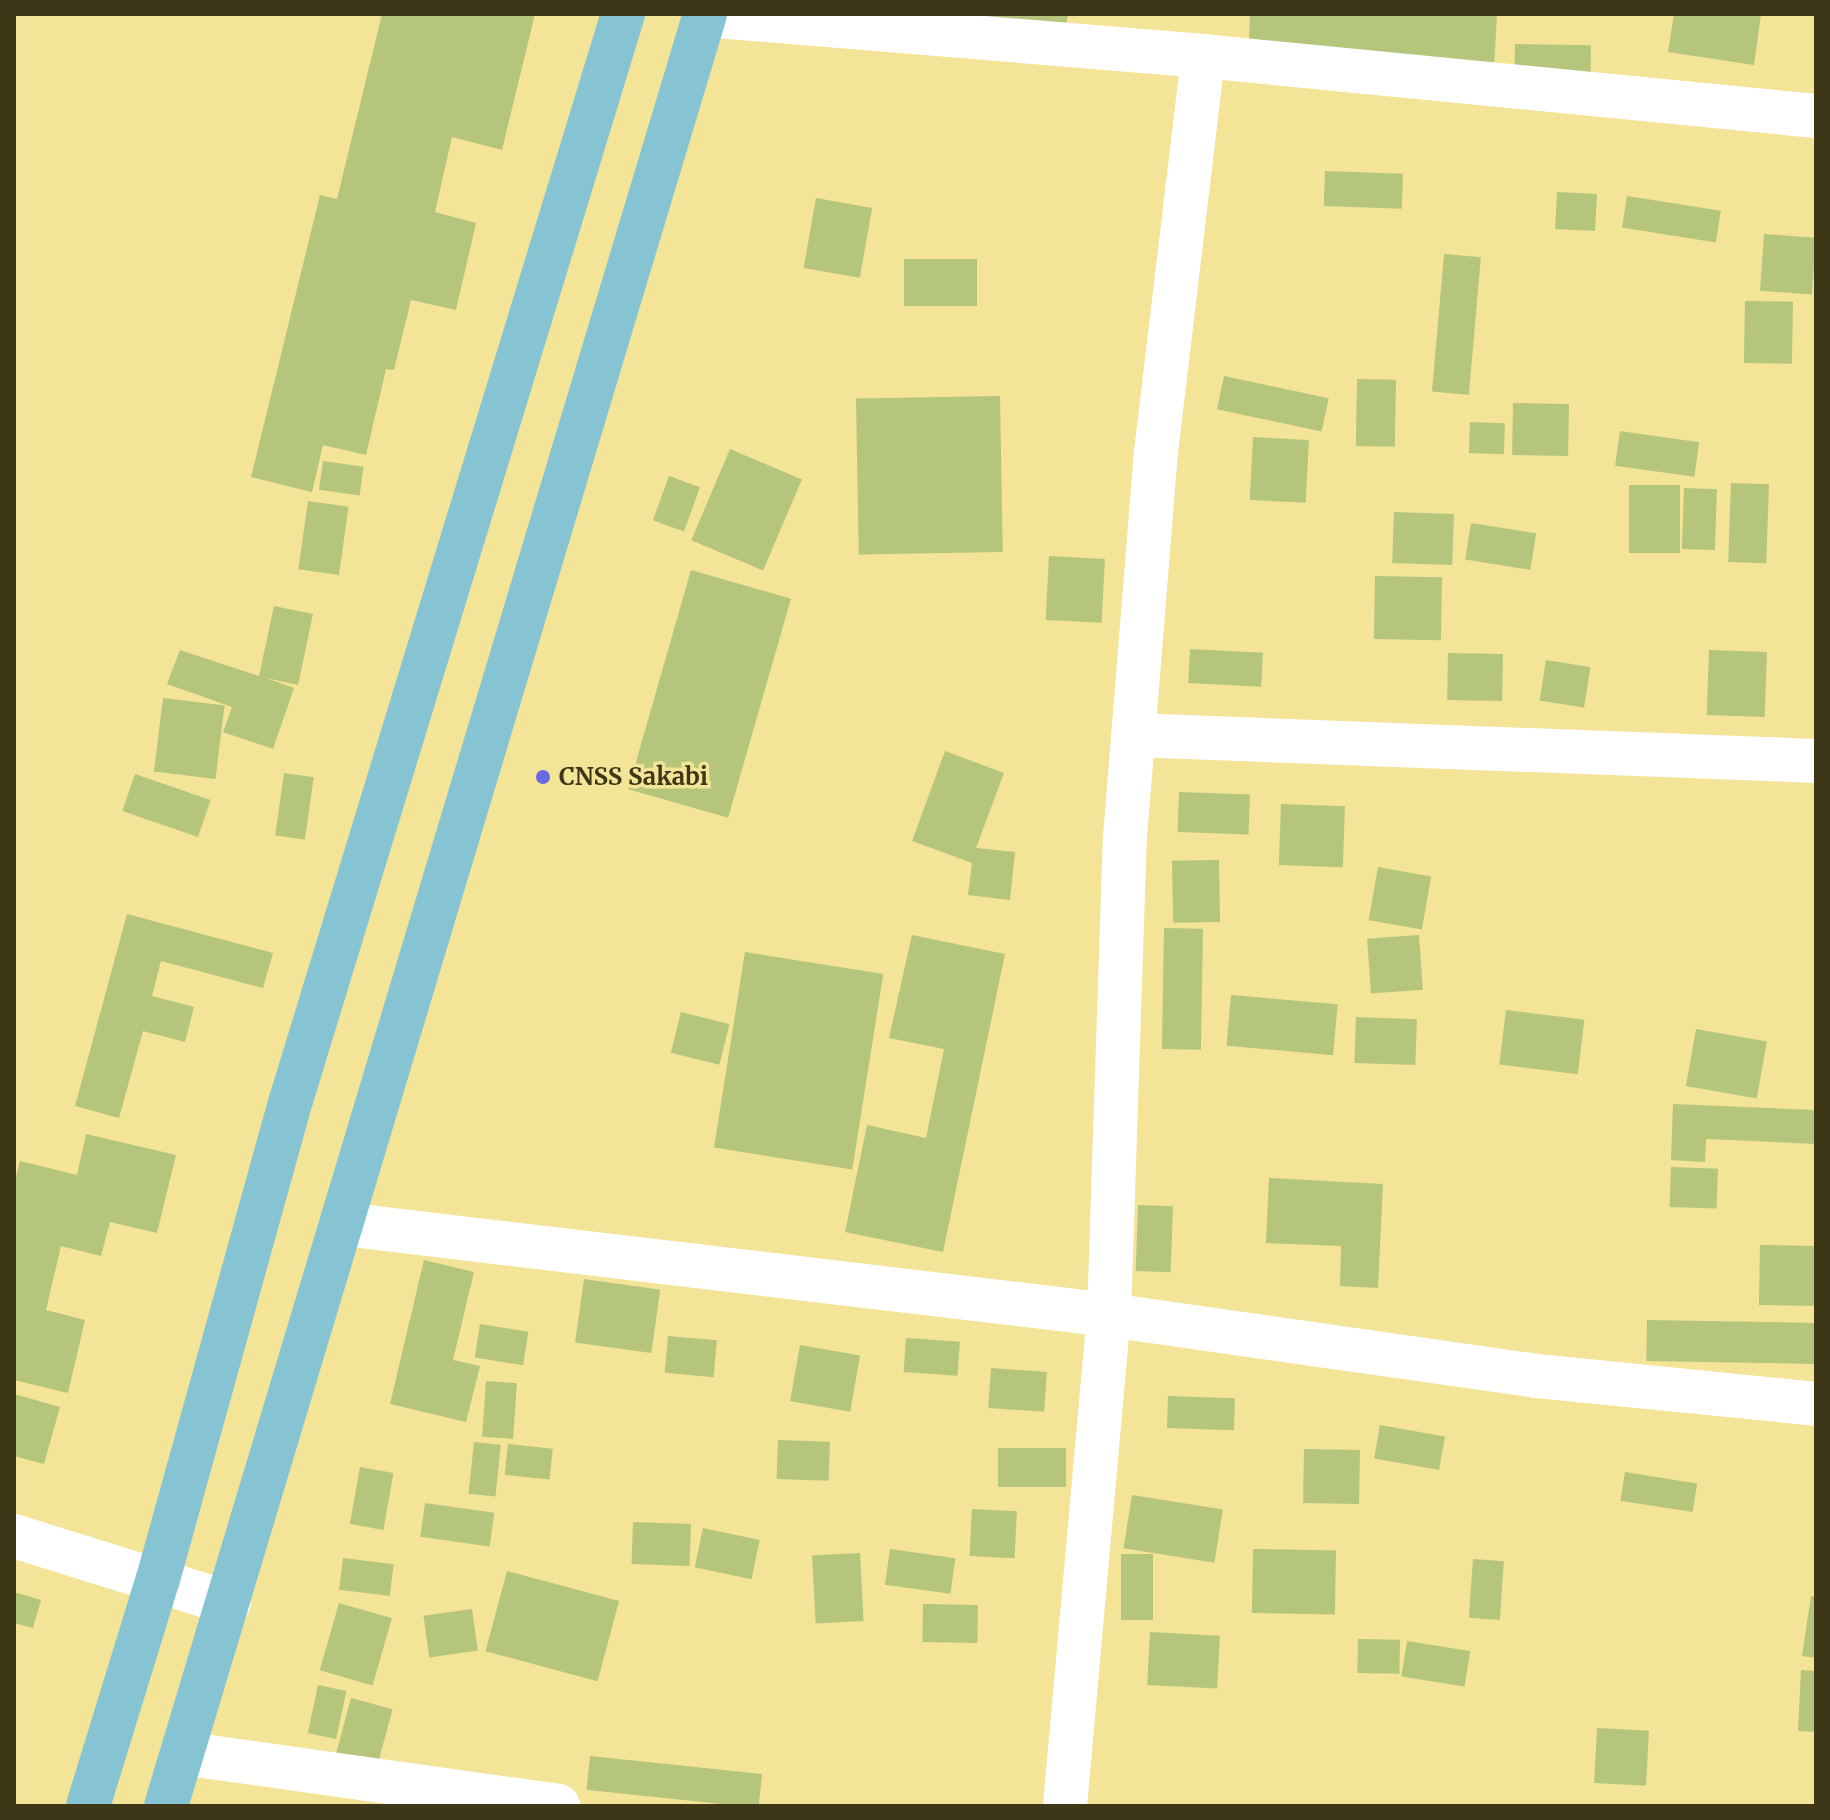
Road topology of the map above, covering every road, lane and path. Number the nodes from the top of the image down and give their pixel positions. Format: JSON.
{"nodes":[{"id":1,"x":623,"y":14,"type":"edge"},
{"id":2,"x":705,"y":14,"type":"edge"},
{"id":3,"x":1203,"y":56,"type":"junction"},
{"id":4,"x":1816,"y":116,"type":"edge"},
{"id":5,"x":1134,"y":735,"type":"junction"},
{"id":6,"x":1816,"y":761,"type":"edge"},
{"id":7,"x":343,"y":1224,"type":"junction"},
{"id":8,"x":1109,"y":1315,"type":"junction"},
{"id":9,"x":1816,"y":1404,"type":"edge"},
{"id":10,"x":14,"y":1536,"type":"edge"},
{"id":11,"x":158,"y":1579,"type":"junction"},
{"id":12,"x":229,"y":1603,"type":"junction"},
{"id":13,"x":182,"y":1753,"type":"junction"},
{"id":14,"x":88,"y":1806,"type":"edge"},
{"id":15,"x":166,"y":1806,"type":"edge"},
{"id":16,"x":558,"y":1806,"type":"edge"},
{"id":17,"x":1065,"y":1806,"type":"edge"}],
"edges":[{"from":1,"to":11,"type":"main road"},
{"from":2,"to":3,"type":"street"},
{"from":2,"to":7,"type":"main road"},
{"from":3,"to":4,"type":"street"},
{"from":3,"to":5,"type":"street"},
{"from":5,"to":6,"type":"street"},
{"from":5,"to":8,"type":"street"},
{"from":7,"to":8,"type":"street"},
{"from":7,"to":12,"type":"main road"},
{"from":8,"to":9,"type":"street"},
{"from":8,"to":17,"type":"street"},
{"from":10,"to":11,"type":"street"},
{"from":11,"to":12,"type":"street"},
{"from":11,"to":14,"type":"main road"},
{"from":12,"to":13,"type":"main road"},
{"from":13,"to":15,"type":"main road"},
{"from":13,"to":16,"type":"street"}]}
